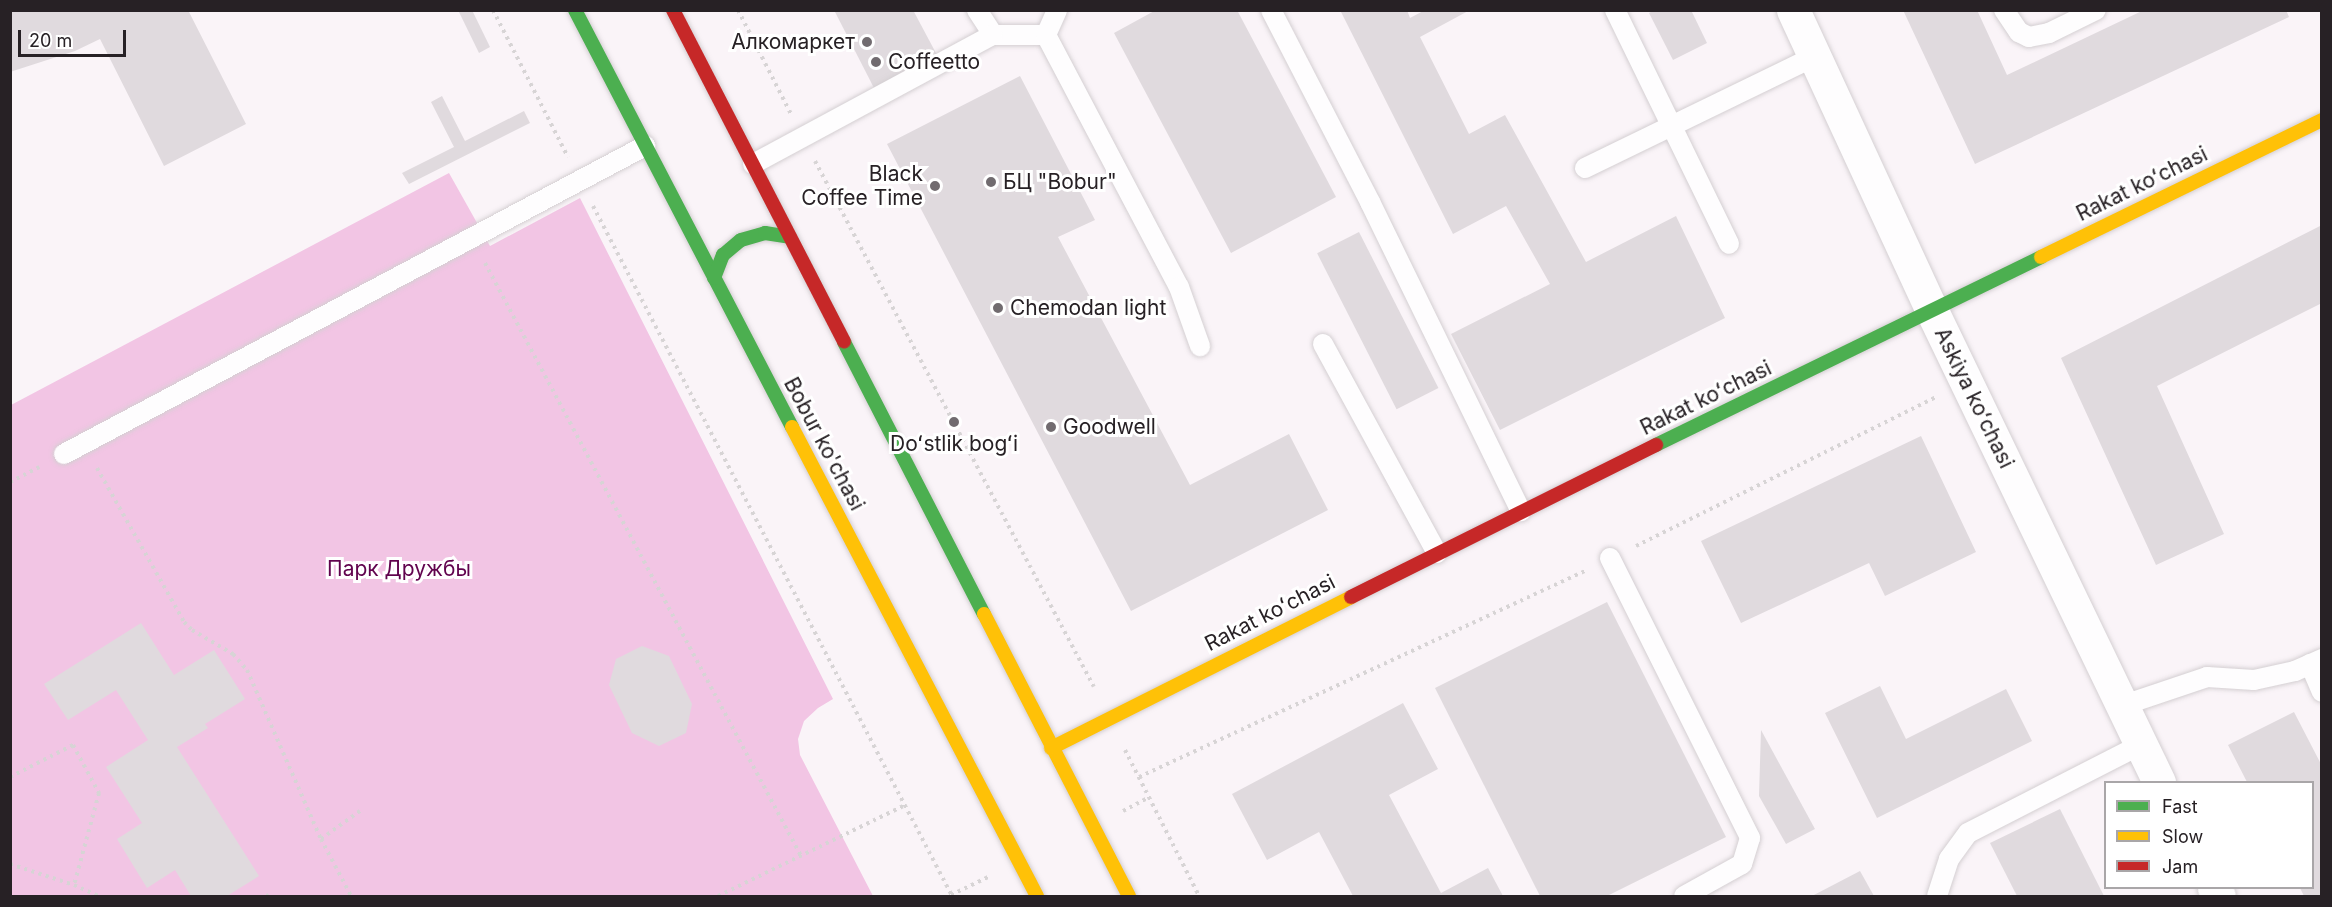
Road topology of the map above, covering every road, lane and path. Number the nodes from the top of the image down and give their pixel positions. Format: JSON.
{"nodes":[{"id":1,"x":493,"y":10,"type":"edge"},
{"id":2,"x":575,"y":10,"type":"edge"},
{"id":3,"x":673,"y":10,"type":"edge"},
{"id":4,"x":738,"y":10,"type":"edge"},
{"id":5,"x":977,"y":10,"type":"edge"},
{"id":6,"x":1057,"y":10,"type":"edge"},
{"id":7,"x":1271,"y":10,"type":"edge"},
{"id":8,"x":1615,"y":10,"type":"edge"},
{"id":9,"x":1793,"y":10,"type":"edge"},
{"id":10,"x":2004,"y":10,"type":"edge"},
{"id":11,"x":2096,"y":10,"type":"edge"},
{"id":12,"x":993,"y":35,"type":"junction"},
{"id":13,"x":1046,"y":35,"type":"junction"},
{"id":14,"x":1814,"y":57,"type":"junction"},
{"id":15,"x":2322,"y":120,"type":"edge"},
{"id":16,"x":1670,"y":127,"type":"junction"},
{"id":17,"x":803,"y":139,"type":"junction"},
{"id":18,"x":645,"y":146,"type":"junction"},
{"id":19,"x":753,"y":164,"type":"junction"},
{"id":20,"x":1585,"y":168,"type":"dead end"},
{"id":21,"x":580,"y":181,"type":"junction"},
{"id":22,"x":790,"y":237,"type":"junction"},
{"id":23,"x":471,"y":239,"type":"junction"},
{"id":24,"x":1729,"y":244,"type":"dead end"},
{"id":25,"x":714,"y":278,"type":"junction"},
{"id":26,"x":1932,"y":311,"type":"junction"},
{"id":27,"x":1323,"y":344,"type":"dead end"},
{"id":28,"x":1200,"y":346,"type":"dead end"},
{"id":29,"x":1966,"y":382,"type":"junction"},
{"id":30,"x":83,"y":443,"type":"junction"},
{"id":31,"x":64,"y":454,"type":"dead end"},
{"id":32,"x":1521,"y":511,"type":"junction"},
{"id":33,"x":1437,"y":553,"type":"junction"},
{"id":34,"x":1610,"y":558,"type":"junction"},
{"id":35,"x":2316,"y":662,"type":"edge"},
{"id":36,"x":2322,"y":692,"type":"edge"},
{"id":37,"x":2121,"y":706,"type":"junction"},
{"id":38,"x":1110,"y":717,"type":"junction"},
{"id":39,"x":2140,"y":745,"type":"junction"},
{"id":40,"x":1051,"y":748,"type":"junction"},
{"id":41,"x":10,"y":777,"type":"edge"},
{"id":42,"x":1139,"y":777,"type":"junction"},
{"id":43,"x":2158,"y":781,"type":"edge"},
{"id":44,"x":904,"y":805,"type":"junction"},
{"id":45,"x":360,"y":811,"type":"dead end"},
{"id":46,"x":321,"y":839,"type":"junction"},
{"id":47,"x":801,"y":856,"type":"junction"},
{"id":48,"x":1018,"y":862,"type":"junction"},
{"id":49,"x":10,"y":864,"type":"edge"},
{"id":50,"x":74,"y":885,"type":"junction"},
{"id":51,"x":952,"y":896,"type":"edge"},
{"id":52,"x":99,"y":897,"type":"edge"},
{"id":53,"x":351,"y":897,"type":"edge"},
{"id":54,"x":718,"y":897,"type":"edge"},
{"id":55,"x":1037,"y":897,"type":"edge"},
{"id":56,"x":1129,"y":897,"type":"edge"},
{"id":57,"x":1199,"y":897,"type":"edge"},
{"id":58,"x":1684,"y":897,"type":"edge"},
{"id":59,"x":1937,"y":897,"type":"edge"}],
"edges":[{"from":1,"to":21,"type":"path"},
{"from":2,"to":18,"type":"main road","name":"Bobur ko'chasi"},
{"from":3,"to":19,"type":"main road"},
{"from":4,"to":17,"type":"path"},
{"from":5,"to":12,"type":"lane"},
{"from":6,"to":13,"type":"lane"},
{"from":7,"to":32,"type":"lane"},
{"from":8,"to":16,"type":"lane"},
{"from":9,"to":14,"type":"street","name":"Askiya koʻchasi"},
{"from":10,"to":11,"type":"lane"},
{"from":12,"to":13,"type":"lane"},
{"from":12,"to":17,"type":"lane"},
{"from":13,"to":28,"type":"lane"},
{"from":14,"to":16,"type":"lane"},
{"from":14,"to":26,"type":"street","name":"Askiya koʻchasi"},
{"from":15,"to":26,"type":"main road","name":"Rakat koʻchasi"},
{"from":16,"to":20,"type":"lane"},
{"from":16,"to":24,"type":"lane"},
{"from":17,"to":19,"type":"lane"},
{"from":17,"to":38,"type":"path"},
{"from":18,"to":21,"type":"lane"},
{"from":18,"to":25,"type":"main road","name":"Bobur ko'chasi"},
{"from":19,"to":22,"type":"main road"},
{"from":21,"to":23,"type":"lane"},
{"from":21,"to":44,"type":"path"},
{"from":22,"to":25,"type":"main road"},
{"from":22,"to":40,"type":"main road"},
{"from":23,"to":30,"type":"lane"},
{"from":23,"to":47,"type":"path"},
{"from":25,"to":48,"type":"main road","name":"Bobur ko'chasi"},
{"from":26,"to":29,"type":"street","name":"Askiya koʻchasi"},
{"from":26,"to":32,"type":"main road","name":"Rakat koʻchasi"},
{"from":27,"to":33,"type":"lane"},
{"from":29,"to":34,"type":"path"},
{"from":29,"to":37,"type":"street","name":"Askiya koʻchasi"},
{"from":30,"to":31,"type":"lane"},
{"from":30,"to":46,"type":"path"},
{"from":32,"to":33,"type":"main road","name":"Rakat koʻchasi"},
{"from":33,"to":38,"type":"main road","name":"Rakat koʻchasi"},
{"from":34,"to":42,"type":"path"},
{"from":34,"to":58,"type":"lane"},
{"from":35,"to":36,"type":"lane"},
{"from":35,"to":37,"type":"lane"},
{"from":37,"to":39,"type":"street","name":"Askiya koʻchasi"},
{"from":38,"to":40,"type":"main road","name":"Rakat koʻchasi"},
{"from":38,"to":42,"type":"path"},
{"from":39,"to":43,"type":"street","name":"Askiya koʻchasi"},
{"from":39,"to":59,"type":"lane"},
{"from":40,"to":56,"type":"main road"},
{"from":41,"to":50,"type":"path"},
{"from":42,"to":57,"type":"path"},
{"from":44,"to":47,"type":"path"},
{"from":44,"to":51,"type":"path"},
{"from":45,"to":46,"type":"path"},
{"from":46,"to":53,"type":"path"},
{"from":47,"to":54,"type":"path"},
{"from":48,"to":51,"type":"path"},
{"from":48,"to":55,"type":"main road","name":"Bobur ko'chasi"},
{"from":49,"to":50,"type":"path"},
{"from":50,"to":52,"type":"path"}]}
